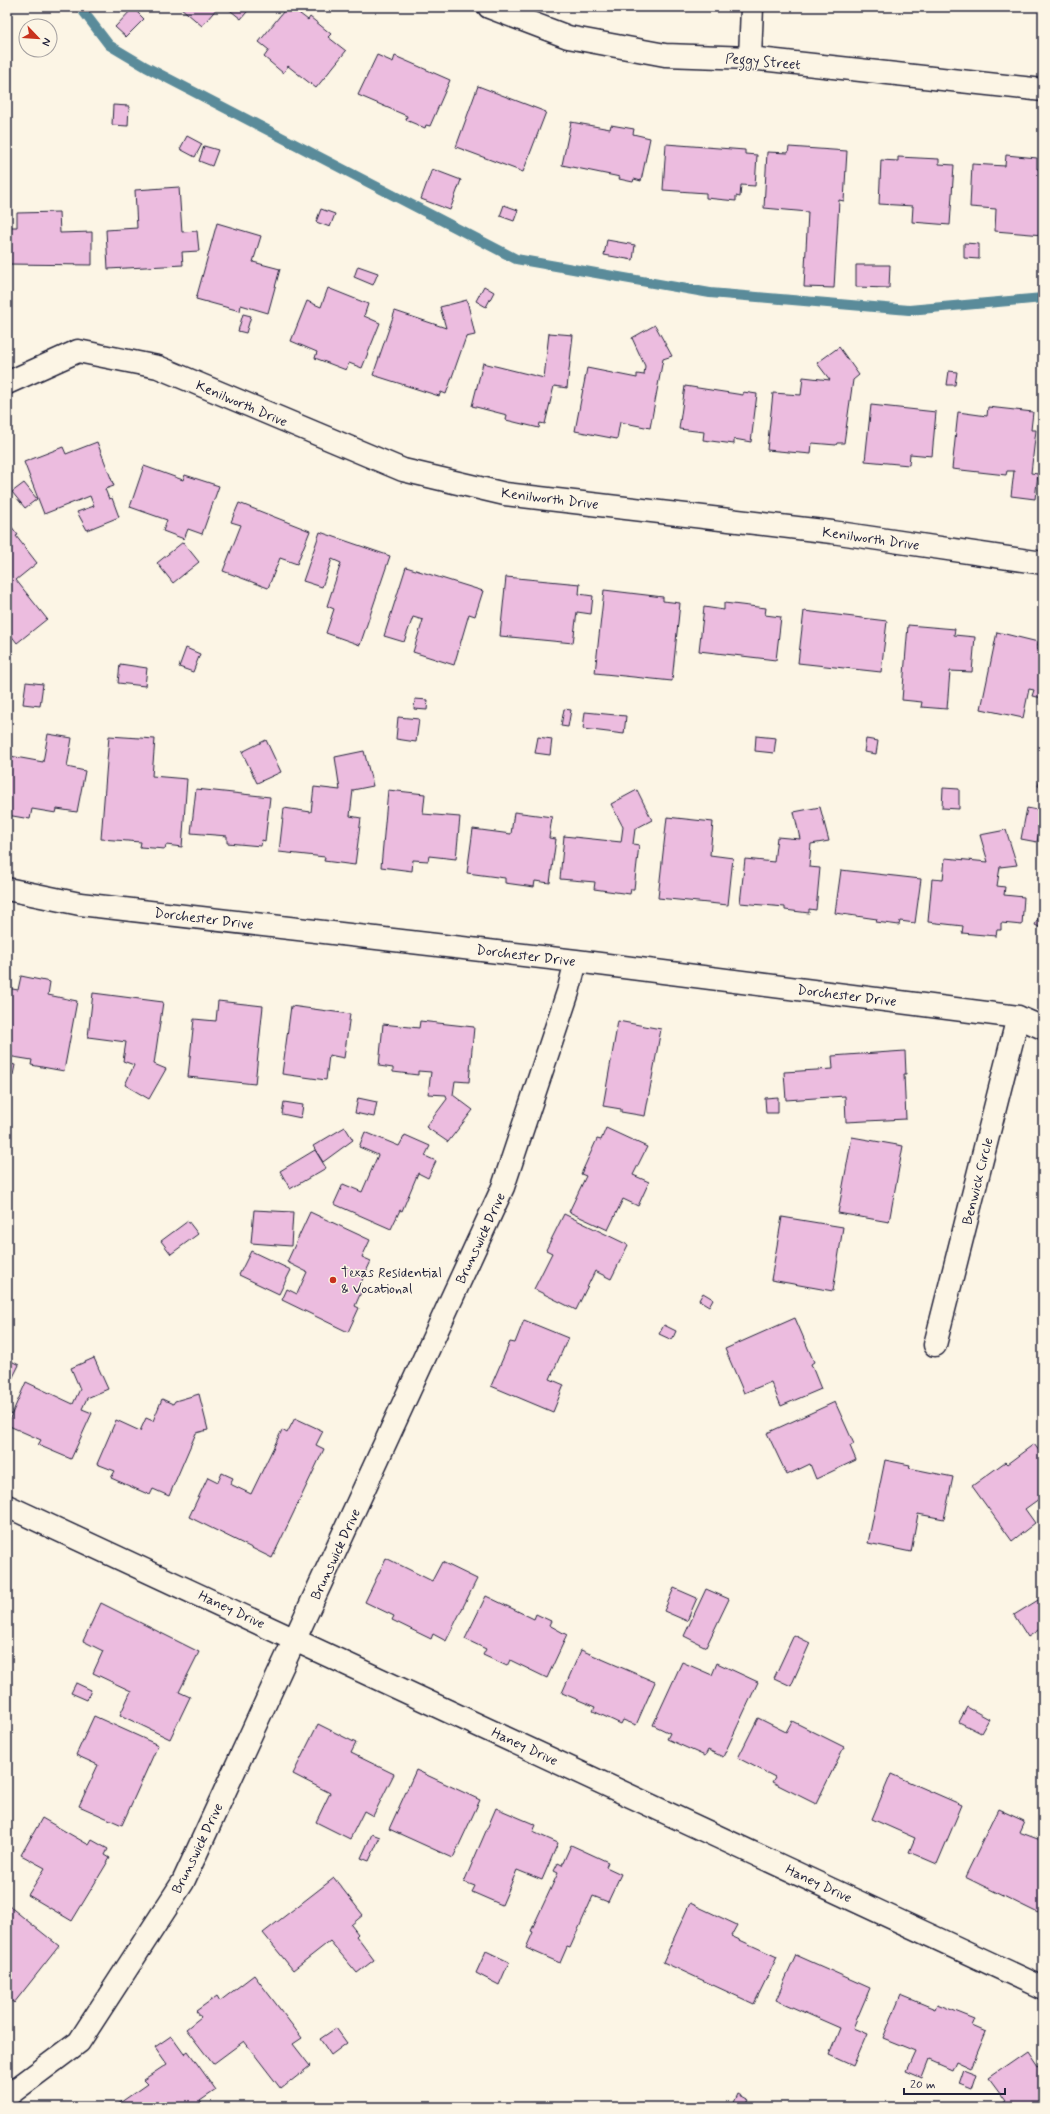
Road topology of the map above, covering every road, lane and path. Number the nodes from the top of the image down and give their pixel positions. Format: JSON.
{"nodes":[{"id":1,"x":489,"y":7,"type":"edge"},
{"id":2,"x":752,"y":7,"type":"edge"},
{"id":3,"x":750,"y":58,"type":"junction"},
{"id":4,"x":1043,"y":90,"type":"edge"},
{"id":5,"x":7,"y":383,"type":"edge"},
{"id":6,"x":1043,"y":563,"type":"edge"},
{"id":7,"x":7,"y":889,"type":"edge"},
{"id":8,"x":576,"y":960,"type":"junction"},
{"id":9,"x":1018,"y":1017,"type":"junction"},
{"id":10,"x":1043,"y":1028,"type":"edge"},
{"id":11,"x":935,"y":1345,"type":"dead end"},
{"id":12,"x":7,"y":1506,"type":"edge"},
{"id":13,"x":296,"y":1639,"type":"junction"},
{"id":14,"x":1043,"y":1988,"type":"edge"},
{"id":15,"x":7,"y":2096,"type":"edge"}],
"edges":[{"from":1,"to":3,"type":"street","name":"Peggy Street"},
{"from":2,"to":3,"type":"street"},
{"from":3,"to":4,"type":"street","name":"Peggy Street"},
{"from":5,"to":6,"type":"street","name":"Kenilworth Drive"},
{"from":7,"to":8,"type":"street","name":"Dorchester Drive"},
{"from":8,"to":9,"type":"street","name":"Dorchester Drive"},
{"from":8,"to":13,"type":"street","name":"Brunswick Drive"},
{"from":9,"to":10,"type":"street","name":"Dorchester Drive"},
{"from":9,"to":11,"type":"street","name":"Benwick Circle"},
{"from":12,"to":13,"type":"street","name":"Haney Drive"},
{"from":13,"to":14,"type":"street","name":"Haney Drive"},
{"from":13,"to":15,"type":"street","name":"Brunswick Drive"}]}
